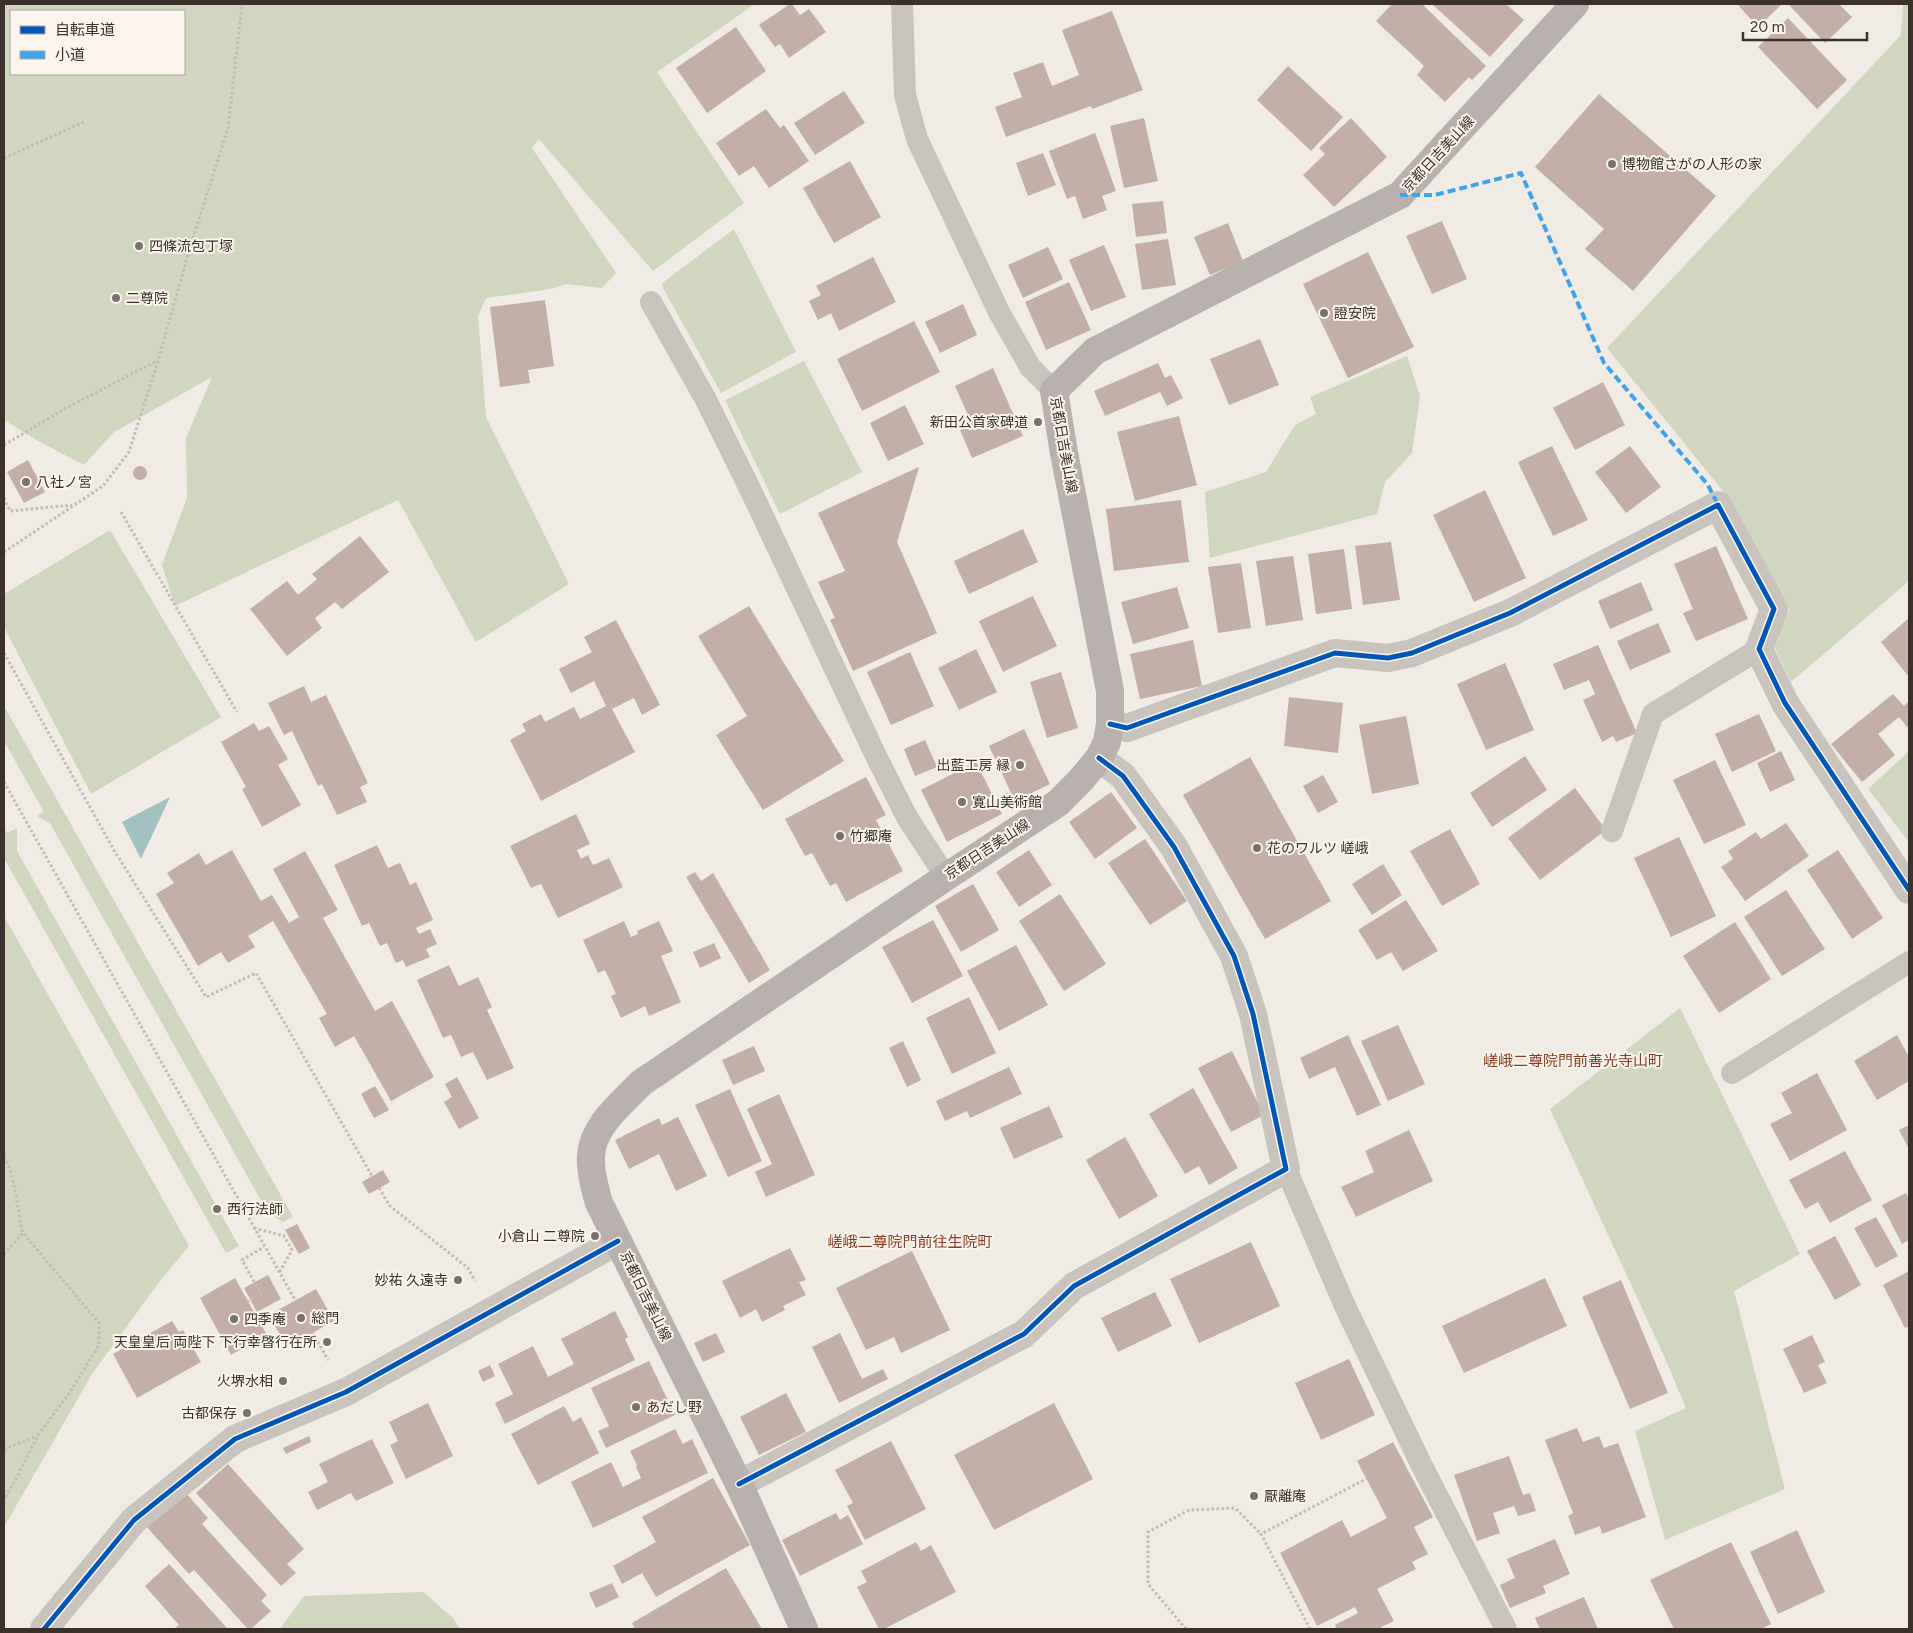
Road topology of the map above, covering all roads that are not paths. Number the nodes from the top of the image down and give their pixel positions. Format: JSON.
{"nodes":[{"id":1,"x":902,"y":4,"type":"edge"},
{"id":2,"x":1575,"y":4,"type":"edge"},
{"id":3,"x":651,"y":302,"type":"dead end"},
{"id":4,"x":1054,"y":390,"type":"junction"},
{"id":5,"x":1759,"y":648,"type":"junction"},
{"id":6,"x":1110,"y":724,"type":"junction"},
{"id":7,"x":1099,"y":758,"type":"junction"},
{"id":8,"x":1612,"y":831,"type":"dead end"},
{"id":9,"x":946,"y":877,"type":"junction"},
{"id":10,"x":1909,"y":890,"type":"edge"},
{"id":11,"x":1909,"y":962,"type":"edge"},
{"id":12,"x":1732,"y":1072,"type":"dead end"},
{"id":13,"x":1286,"y":1169,"type":"junction"},
{"id":14,"x":618,"y":1240,"type":"junction"},
{"id":15,"x":740,"y":1484,"type":"junction"},
{"id":16,"x":44,"y":1629,"type":"edge"},
{"id":17,"x":804,"y":1629,"type":"edge"},
{"id":18,"x":1506,"y":1629,"type":"edge"}],
"edges":[{"from":1,"to":4,"type":"lane"},
{"from":2,"to":4,"type":"main road","name":"京都日吉美山線"},
{"from":3,"to":9,"type":"lane"},
{"from":4,"to":6,"type":"main road","name":"京都日吉美山線"},
{"from":5,"to":6,"type":"street"},
{"from":5,"to":8,"type":"lane"},
{"from":5,"to":10,"type":"street"},
{"from":6,"to":7,"type":"main road","name":"京都日吉美山線"},
{"from":7,"to":9,"type":"main road","name":"京都日吉美山線"},
{"from":7,"to":13,"type":"street"},
{"from":9,"to":14,"type":"main road","name":"京都日吉美山線"},
{"from":11,"to":12,"type":"lane"},
{"from":13,"to":15,"type":"street"},
{"from":13,"to":18,"type":"lane"},
{"from":14,"to":15,"type":"main road","name":"京都日吉美山線"},
{"from":14,"to":16,"type":"street"},
{"from":15,"to":17,"type":"main road","name":"京都日吉美山線"}]}
